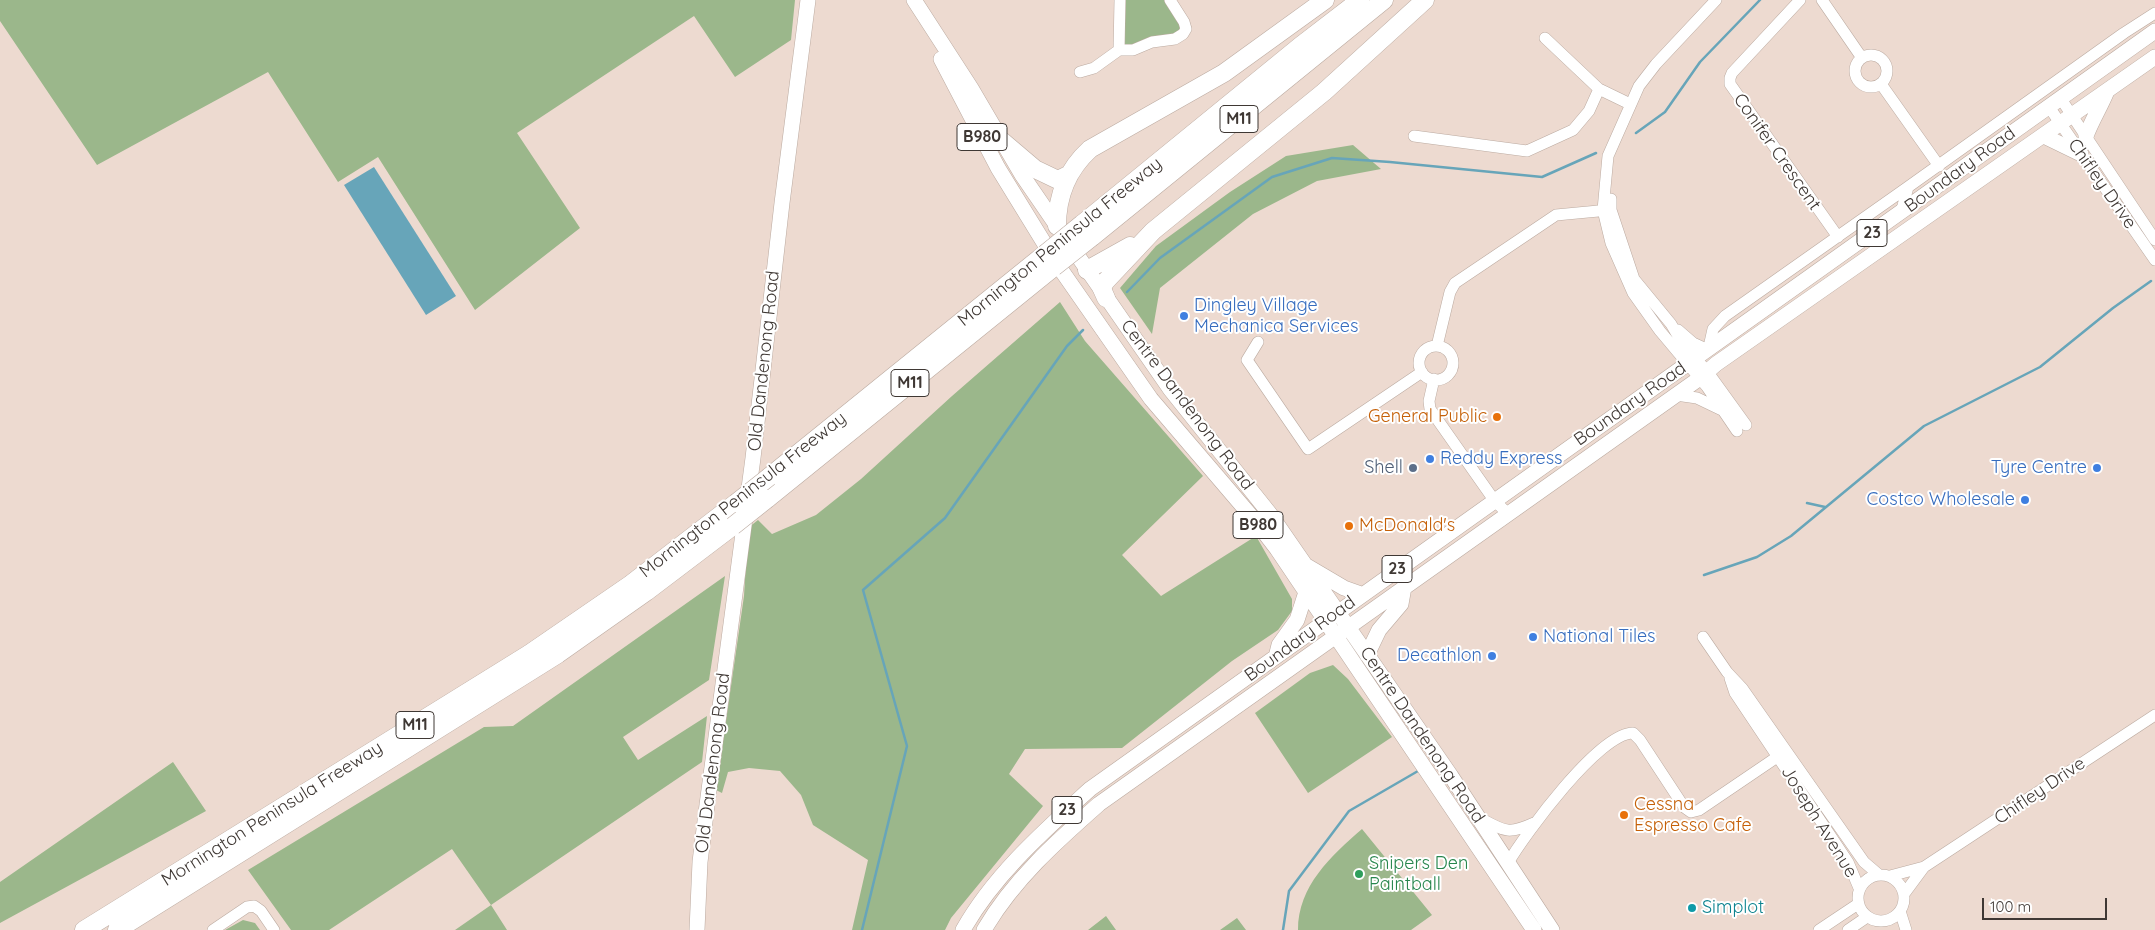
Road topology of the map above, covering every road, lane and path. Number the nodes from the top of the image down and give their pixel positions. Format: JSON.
{"nodes":[{"id":1,"x":808,"y":0,"type":"edge"},
{"id":2,"x":905,"y":0,"type":"edge"},
{"id":3,"x":914,"y":0,"type":"edge"},
{"id":4,"x":1120,"y":0,"type":"edge"},
{"id":5,"x":1170,"y":0,"type":"edge"},
{"id":6,"x":1325,"y":0,"type":"edge"},
{"id":7,"x":1360,"y":0,"type":"edge"},
{"id":8,"x":1384,"y":0,"type":"edge"},
{"id":9,"x":1426,"y":0,"type":"edge"},
{"id":10,"x":1716,"y":0,"type":"edge"},
{"id":11,"x":1800,"y":0,"type":"edge"},
{"id":12,"x":1822,"y":0,"type":"edge"},
{"id":13,"x":2155,"y":13,"type":"edge"},
{"id":14,"x":2155,"y":31,"type":"edge"},
{"id":15,"x":1545,"y":38,"type":"dead end"},
{"id":16,"x":1120,"y":50,"type":"junction"},
{"id":17,"x":2155,"y":57,"type":"edge"},
{"id":18,"x":1862,"y":58,"type":"junction"},
{"id":19,"x":1080,"y":72,"type":"dead end"},
{"id":20,"x":1880,"y":84,"type":"junction"},
{"id":21,"x":1599,"y":90,"type":"junction"},
{"id":22,"x":2108,"y":91,"type":"junction"},
{"id":23,"x":2055,"y":103,"type":"junction"},
{"id":24,"x":1630,"y":104,"type":"junction"},
{"id":25,"x":2066,"y":119,"type":"junction"},
{"id":26,"x":1414,"y":136,"type":"dead end"},
{"id":27,"x":2044,"y":136,"type":"junction"},
{"id":28,"x":2086,"y":136,"type":"junction"},
{"id":29,"x":1002,"y":141,"type":"junction"},
{"id":30,"x":2081,"y":154,"type":"junction"},
{"id":31,"x":1939,"y":166,"type":"junction"},
{"id":32,"x":1068,"y":175,"type":"junction"},
{"id":33,"x":1908,"y":187,"type":"junction"},
{"id":34,"x":1607,"y":210,"type":"junction"},
{"id":35,"x":1901,"y":213,"type":"junction"},
{"id":36,"x":1057,"y":226,"type":"junction"},
{"id":37,"x":1087,"y":230,"type":"junction"},
{"id":38,"x":1153,"y":231,"type":"junction"},
{"id":39,"x":1838,"y":237,"type":"junction"},
{"id":40,"x":2155,"y":240,"type":"edge"},
{"id":41,"x":2155,"y":260,"type":"edge"},
{"id":42,"x":1053,"y":262,"type":"junction"},
{"id":43,"x":1087,"y":270,"type":"junction"},
{"id":44,"x":1106,"y":298,"type":"junction"},
{"id":45,"x":1671,"y":324,"type":"junction"},
{"id":46,"x":1258,"y":342,"type":"dead end"},
{"id":47,"x":1437,"y":346,"type":"junction"},
{"id":48,"x":1708,"y":348,"type":"junction"},
{"id":49,"x":1691,"y":361,"type":"junction"},
{"id":50,"x":1422,"y":372,"type":"junction"},
{"id":51,"x":1704,"y":375,"type":"junction"},
{"id":52,"x":1434,"y":380,"type":"junction"},
{"id":53,"x":1676,"y":395,"type":"junction"},
{"id":54,"x":1724,"y":411,"type":"junction"},
{"id":55,"x":1494,"y":500,"type":"junction"},
{"id":56,"x":1504,"y":516,"type":"junction"},
{"id":57,"x":1468,"y":518,"type":"junction"},
{"id":58,"x":1304,"y":564,"type":"junction"},
{"id":59,"x":1404,"y":587,"type":"junction"},
{"id":60,"x":1311,"y":592,"type":"junction"},
{"id":61,"x":1361,"y":594,"type":"junction"},
{"id":62,"x":1331,"y":616,"type":"junction"},
{"id":63,"x":1342,"y":632,"type":"junction"},
{"id":64,"x":1703,"y":637,"type":"dead end"},
{"id":65,"x":1367,"y":655,"type":"junction"},
{"id":66,"x":1275,"y":657,"type":"junction"},
{"id":67,"x":2155,"y":715,"type":"edge"},
{"id":68,"x":1782,"y":754,"type":"junction"},
{"id":69,"x":1479,"y":818,"type":"junction"},
{"id":70,"x":1535,"y":823,"type":"junction"},
{"id":71,"x":1508,"y":863,"type":"junction"},
{"id":72,"x":1924,"y":868,"type":"junction"},
{"id":73,"x":1884,"y":875,"type":"junction"},
{"id":74,"x":1859,"y":888,"type":"junction"},
{"id":75,"x":1904,"y":894,"type":"junction"},
{"id":76,"x":1858,"y":904,"type":"junction"},
{"id":77,"x":1900,"y":911,"type":"junction"},
{"id":78,"x":1867,"y":917,"type":"junction"},
{"id":79,"x":1882,"y":921,"type":"junction"},
{"id":80,"x":84,"y":930,"type":"edge"},
{"id":81,"x":117,"y":930,"type":"edge"},
{"id":82,"x":213,"y":930,"type":"edge"},
{"id":83,"x":274,"y":930,"type":"edge"},
{"id":84,"x":697,"y":930,"type":"edge"},
{"id":85,"x":963,"y":930,"type":"edge"},
{"id":86,"x":984,"y":930,"type":"edge"},
{"id":87,"x":1534,"y":930,"type":"edge"},
{"id":88,"x":1552,"y":930,"type":"edge"},
{"id":89,"x":1819,"y":930,"type":"edge"},
{"id":90,"x":1848,"y":930,"type":"edge"},
{"id":91,"x":1895,"y":930,"type":"edge"},
{"id":92,"x":1906,"y":930,"type":"edge"}],
"edges":[{"from":1,"to":84,"type":"main road","name":"Old Dandenong Road"},
{"from":2,"to":42,"type":"main road","name":"Centre Dandenong Road","number":"B980"},
{"from":3,"to":29,"type":"main road","name":"Centre Dandenong Road","number":"B980"},
{"from":4,"to":16,"type":"street"},
{"from":5,"to":16,"type":"street"},
{"from":6,"to":32,"type":"highway"},
{"from":7,"to":37,"type":"highway","name":"Mornington Peninsula Freeway","number":"M11"},
{"from":8,"to":37,"type":"highway","name":"Mornington Peninsula Freeway","number":"M11"},
{"from":9,"to":38,"type":"highway"},
{"from":10,"to":24,"type":"street"},
{"from":11,"to":39,"type":"street","name":"Conifer Crescent"},
{"from":12,"to":18,"type":"street"},
{"from":13,"to":31,"type":"street"},
{"from":14,"to":23,"type":"main road","name":"Boundary Road","number":"23"},
{"from":15,"to":21,"type":"street"},
{"from":16,"to":19,"type":"street"},
{"from":17,"to":22,"type":"main road","name":"Boundary Road","number":"23"},
{"from":18,"to":20,"type":"street"},
{"from":18,"to":20,"type":"street"},
{"from":20,"to":31,"type":"street"},
{"from":21,"to":24,"type":"street"},
{"from":21,"to":26,"type":"street"},
{"from":22,"to":25,"type":"main road","name":"Boundary Road","number":"23"},
{"from":22,"to":28,"type":"main road"},
{"from":23,"to":25,"type":"street","name":"Chifley Drive"},
{"from":23,"to":35,"type":"main road","name":"Boundary Road","number":"23"},
{"from":24,"to":34,"type":"street"},
{"from":25,"to":27,"type":"main road","name":"Boundary Road","number":"23"},
{"from":25,"to":28,"type":"street","name":"Chifley Drive"},
{"from":25,"to":30,"type":"street","name":"Chifley Drive"},
{"from":27,"to":30,"type":"main road"},
{"from":27,"to":51,"type":"main road","name":"Boundary Road","number":"23"},
{"from":28,"to":40,"type":"street","name":"Chifley Drive"},
{"from":29,"to":32,"type":"highway"},
{"from":29,"to":36,"type":"main road","name":"Centre Dandenong Road","number":"B980"},
{"from":30,"to":41,"type":"street","name":"Chifley Drive"},
{"from":31,"to":33,"type":"street"},
{"from":32,"to":36,"type":"highway"},
{"from":33,"to":35,"type":"street"},
{"from":33,"to":39,"type":"street"},
{"from":34,"to":45,"type":"street"},
{"from":34,"to":47,"type":"street"},
{"from":34,"to":49,"type":"street"},
{"from":35,"to":48,"type":"main road","name":"Boundary Road","number":"23"},
{"from":36,"to":42,"type":"main road"},
{"from":36,"to":43,"type":"main road","name":"Centre Dandenong Road","number":"B980"},
{"from":37,"to":42,"type":"highway","name":"Mornington Peninsula Freeway","number":"M11","bridge":true},
{"from":38,"to":43,"type":"highway"},
{"from":38,"to":44,"type":"highway"},
{"from":39,"to":48,"type":"street"},
{"from":42,"to":43,"type":"main road"},
{"from":42,"to":60,"type":"main road","name":"Centre Dandenong Road","number":"B980"},
{"from":42,"to":80,"type":"highway","name":"Mornington Peninsula Freeway","number":"M11","bridge":true},
{"from":42,"to":81,"type":"highway","name":"Mornington Peninsula Freeway","number":"M11","bridge":true},
{"from":43,"to":44,"type":"main road","name":"Centre Dandenong Road","number":"B980"},
{"from":44,"to":58,"type":"main road","name":"Centre Dandenong Road","number":"B980"},
{"from":45,"to":48,"type":"street"},
{"from":45,"to":49,"type":"street"},
{"from":46,"to":50,"type":"street"},
{"from":47,"to":50,"type":"street"},
{"from":47,"to":52,"type":"street"},
{"from":48,"to":49,"type":"main road","name":"Boundary Road","number":"23"},
{"from":49,"to":51,"type":"street"},
{"from":49,"to":55,"type":"main road","name":"Boundary Road","number":"23"},
{"from":50,"to":52,"type":"street"},
{"from":51,"to":53,"type":"main road","name":"Boundary Road","number":"23"},
{"from":51,"to":54,"type":"street"},
{"from":51,"to":54,"type":"street"},
{"from":52,"to":55,"type":"street"},
{"from":53,"to":54,"type":"street"},
{"from":53,"to":56,"type":"main road","name":"Boundary Road","number":"23"},
{"from":55,"to":56,"type":"street"},
{"from":55,"to":57,"type":"main road","name":"Boundary Road","number":"23"},
{"from":56,"to":57,"type":"main road"},
{"from":56,"to":59,"type":"main road","name":"Boundary Road","number":"23"},
{"from":57,"to":61,"type":"main road","name":"Boundary Road","number":"23"},
{"from":58,"to":60,"type":"main road","name":"Centre Dandenong Road","number":"B980"},
{"from":58,"to":61,"type":"main road"},
{"from":59,"to":63,"type":"main road","name":"Boundary Road","number":"23"},
{"from":59,"to":65,"type":"main road"},
{"from":60,"to":62,"type":"main road","name":"Centre Dandenong Road","number":"B980"},
{"from":60,"to":66,"type":"main road"},
{"from":61,"to":62,"type":"main road","name":"Boundary Road","number":"23"},
{"from":62,"to":63,"type":"main road","name":"Centre Dandenong Road","number":"B980"},
{"from":62,"to":66,"type":"main road","name":"Boundary Road","number":"23"},
{"from":63,"to":65,"type":"main road","name":"Centre Dandenong Road"},
{"from":63,"to":86,"type":"main road","name":"Boundary Road","number":"23"},
{"from":63,"to":87,"type":"main road","name":"Centre Dandenong Road"},
{"from":64,"to":68,"type":"street","name":"Joseph Avenue"},
{"from":65,"to":69,"type":"main road","name":"Centre Dandenong Road"},
{"from":66,"to":85,"type":"main road","name":"Boundary Road","number":"23"},
{"from":67,"to":72,"type":"street","name":"Chifley Drive"},
{"from":68,"to":70,"type":"street","name":"Joseph Avenue"},
{"from":68,"to":73,"type":"street","name":"Joseph Avenue"},
{"from":68,"to":74,"type":"street","name":"Joseph Avenue"},
{"from":69,"to":70,"type":"street"},
{"from":69,"to":71,"type":"main road","name":"Centre Dandenong Road"},
{"from":70,"to":71,"type":"street","name":"Joseph Avenue"},
{"from":71,"to":88,"type":"main road","name":"Centre Dandenong Road"},
{"from":72,"to":73,"type":"street","name":"Chifley Drive"},
{"from":72,"to":75,"type":"street","name":"Chifley Drive"},
{"from":73,"to":74,"type":"street"},
{"from":73,"to":75,"type":"street"},
{"from":74,"to":76,"type":"street"},
{"from":75,"to":77,"type":"street"},
{"from":76,"to":78,"type":"street"},
{"from":76,"to":89,"type":"street"},
{"from":77,"to":79,"type":"street"},
{"from":77,"to":92,"type":"street"},
{"from":78,"to":79,"type":"street"},
{"from":78,"to":90,"type":"street"},
{"from":79,"to":91,"type":"street"},
{"from":82,"to":83,"type":"street"}]}
